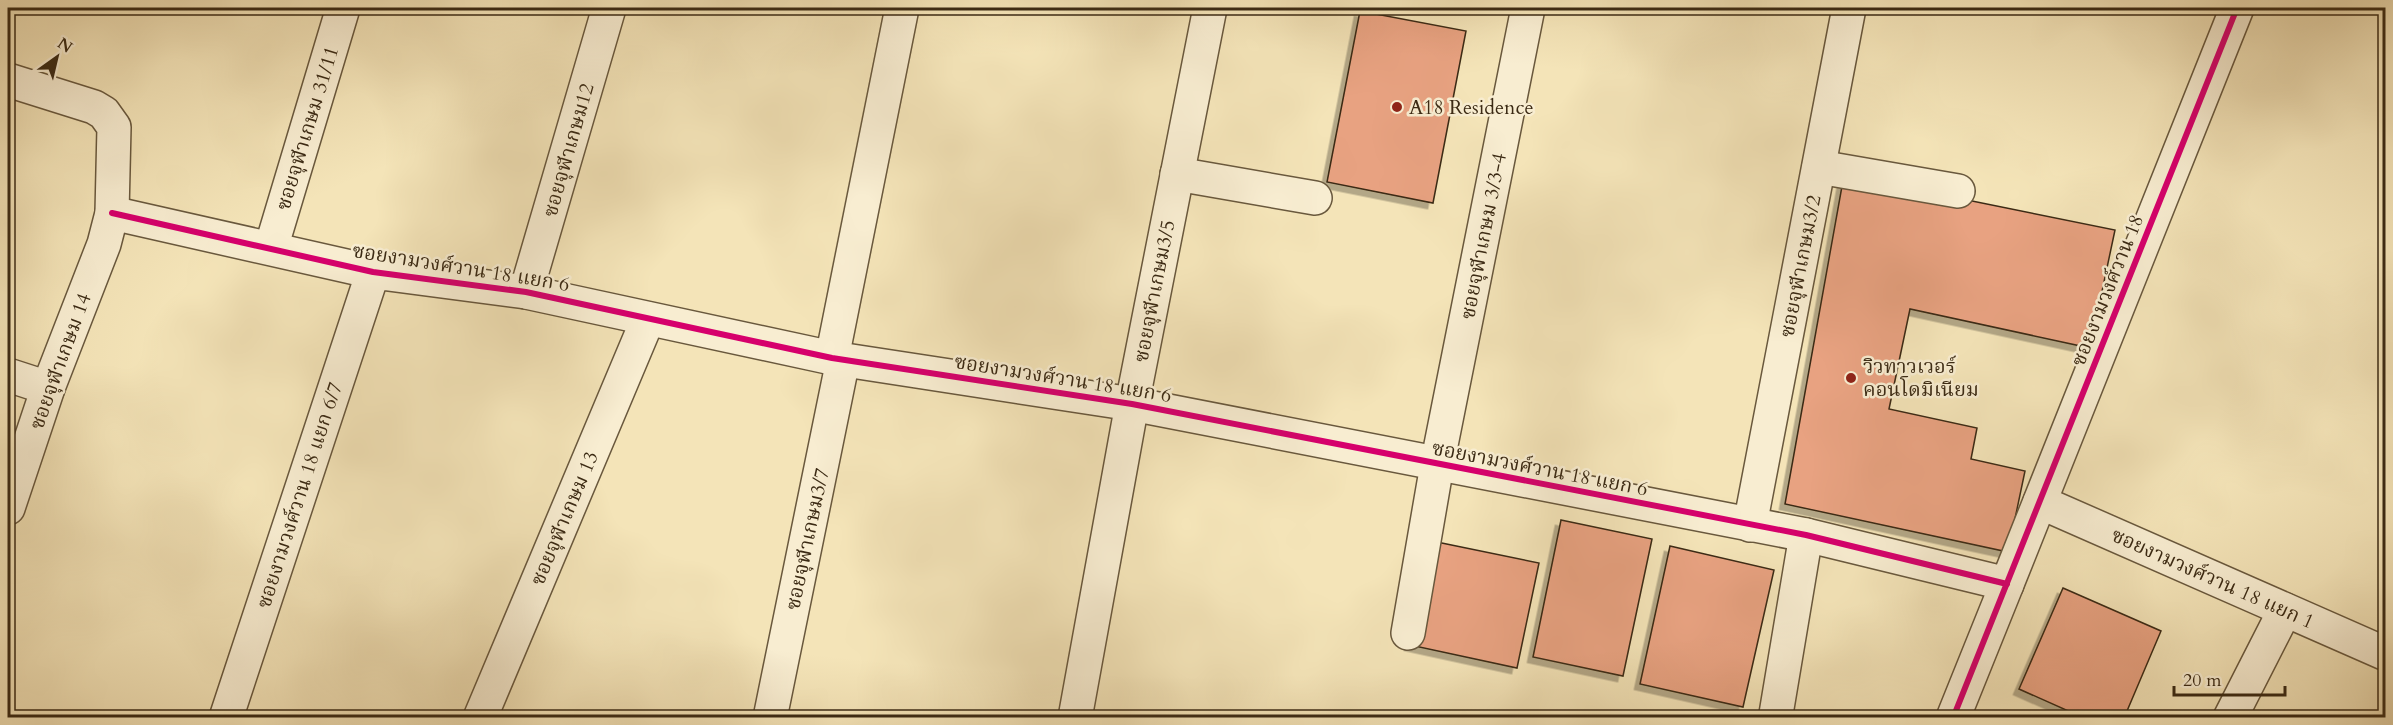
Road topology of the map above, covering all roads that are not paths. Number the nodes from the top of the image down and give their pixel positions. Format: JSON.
{"nodes":[{"id":1,"x":343,"y":8,"type":"edge"},
{"id":2,"x":609,"y":8,"type":"edge"},
{"id":3,"x":902,"y":8,"type":"edge"},
{"id":4,"x":1210,"y":8,"type":"edge"},
{"id":5,"x":1528,"y":8,"type":"edge"},
{"id":6,"x":1849,"y":8,"type":"edge"},
{"id":7,"x":2233,"y":8,"type":"edge"},
{"id":8,"x":8,"y":80,"type":"edge"},
{"id":9,"x":1819,"y":166,"type":"junction"},
{"id":10,"x":1177,"y":174,"type":"junction"},
{"id":11,"x":1958,"y":190,"type":"dead end"},
{"id":12,"x":1315,"y":198,"type":"dead end"},
{"id":13,"x":112,"y":213,"type":"junction"},
{"id":14,"x":272,"y":248,"type":"junction"},
{"id":15,"x":373,"y":272,"type":"junction"},
{"id":16,"x":526,"y":292,"type":"junction"},
{"id":17,"x":648,"y":319,"type":"junction"},
{"id":18,"x":838,"y":359,"type":"junction"},
{"id":19,"x":8,"y":375,"type":"edge"},
{"id":20,"x":48,"y":388,"type":"junction"},
{"id":21,"x":1132,"y":404,"type":"junction"},
{"id":22,"x":1437,"y":465,"type":"junction"},
{"id":23,"x":2040,"y":502,"type":"junction"},
{"id":24,"x":8,"y":508,"type":"edge"},
{"id":25,"x":1750,"y":525,"type":"junction"},
{"id":26,"x":1806,"y":535,"type":"junction"},
{"id":27,"x":2007,"y":584,"type":"junction"},
{"id":28,"x":2285,"y":610,"type":"junction"},
{"id":29,"x":1407,"y":633,"type":"dead end"},
{"id":30,"x":2385,"y":654,"type":"edge"},
{"id":31,"x":1776,"y":714,"type":"dead end"},
{"id":32,"x":226,"y":717,"type":"edge"},
{"id":33,"x":480,"y":717,"type":"edge"},
{"id":34,"x":770,"y":717,"type":"edge"},
{"id":35,"x":1075,"y":717,"type":"edge"},
{"id":36,"x":1953,"y":717,"type":"edge"},
{"id":37,"x":2230,"y":717,"type":"edge"}],
"edges":[{"from":1,"to":14,"type":"street","name":"ซอยจุฬาเกษม 31/11"},
{"from":2,"to":16,"type":"street","name":"ซอยจุฬาเกษม12"},
{"from":3,"to":18,"type":"street","name":"ซอยจุฬาเกษม3/7"},
{"from":4,"to":10,"type":"street","name":"ซอยจุฬาเกษม3/5"},
{"from":5,"to":22,"type":"street","name":"ซอยจุฬาเกษม 3/3-4"},
{"from":6,"to":9,"type":"street","name":"ซอยจุฬาเกษม3/2"},
{"from":7,"to":23,"type":"street","name":"ซอยงามวงศ์วาน 18"},
{"from":8,"to":13,"type":"street","name":"ซอยจุฬาเกษม 14"},
{"from":9,"to":11,"type":"street"},
{"from":9,"to":25,"type":"street","name":"ซอยจุฬาเกษม3/2"},
{"from":10,"to":12,"type":"street"},
{"from":10,"to":21,"type":"street","name":"ซอยจุฬาเกษม3/5"},
{"from":13,"to":14,"type":"street","name":"ซอยงามวงศ์วาน 18 แยก 6"},
{"from":13,"to":20,"type":"street","name":"ซอยจุฬาเกษม 14"},
{"from":14,"to":15,"type":"street","name":"ซอยงามวงศ์วาน 18 แยก 6"},
{"from":15,"to":16,"type":"street","name":"ซอยงามวงศ์วาน 18 แยก 6"},
{"from":15,"to":32,"type":"street","name":"ซอยงามวงศ์วาน 18 แยก 6/7"},
{"from":16,"to":17,"type":"street","name":"ซอยงามวงศ์วาน 18 แยก 6"},
{"from":17,"to":18,"type":"street","name":"ซอยงามวงศ์วาน 18 แยก 6"},
{"from":17,"to":33,"type":"street","name":"ซอยจุฬาเกษม 13"},
{"from":18,"to":21,"type":"street","name":"ซอยงามวงศ์วาน 18 แยก 6"},
{"from":18,"to":34,"type":"street","name":"ซอยจุฬาเกษม3/7"},
{"from":19,"to":20,"type":"street"},
{"from":20,"to":24,"type":"street","name":"ซอยจุฬาเกษม 14"},
{"from":21,"to":22,"type":"street","name":"ซอยงามวงศ์วาน 18 แยก 6"},
{"from":21,"to":35,"type":"street","name":"ซอยจุฬาเกษม3/5"},
{"from":22,"to":25,"type":"street","name":"ซอยงามวงศ์วาน 18 แยก 6"},
{"from":22,"to":29,"type":"street","name":"ซอยจุฬาเกษม 3/3-4"},
{"from":23,"to":27,"type":"street","name":"ซอยงามวงศ์วาน 18"},
{"from":23,"to":28,"type":"street","name":"ซอยงามวงศ์วาน 18 แยก 1"},
{"from":25,"to":26,"type":"street","name":"ซอยงามวงศ์วาน 18 แยก 6"},
{"from":26,"to":27,"type":"street","name":"ซอยงามวงศ์วาน 18 แยก 6"},
{"from":26,"to":31,"type":"street"},
{"from":27,"to":36,"type":"street","name":"ซอยงามวงศ์วาน 18"},
{"from":28,"to":30,"type":"street","name":"ซอยงามวงศ์วาน 18 แยก 1"},
{"from":28,"to":37,"type":"street"}]}
